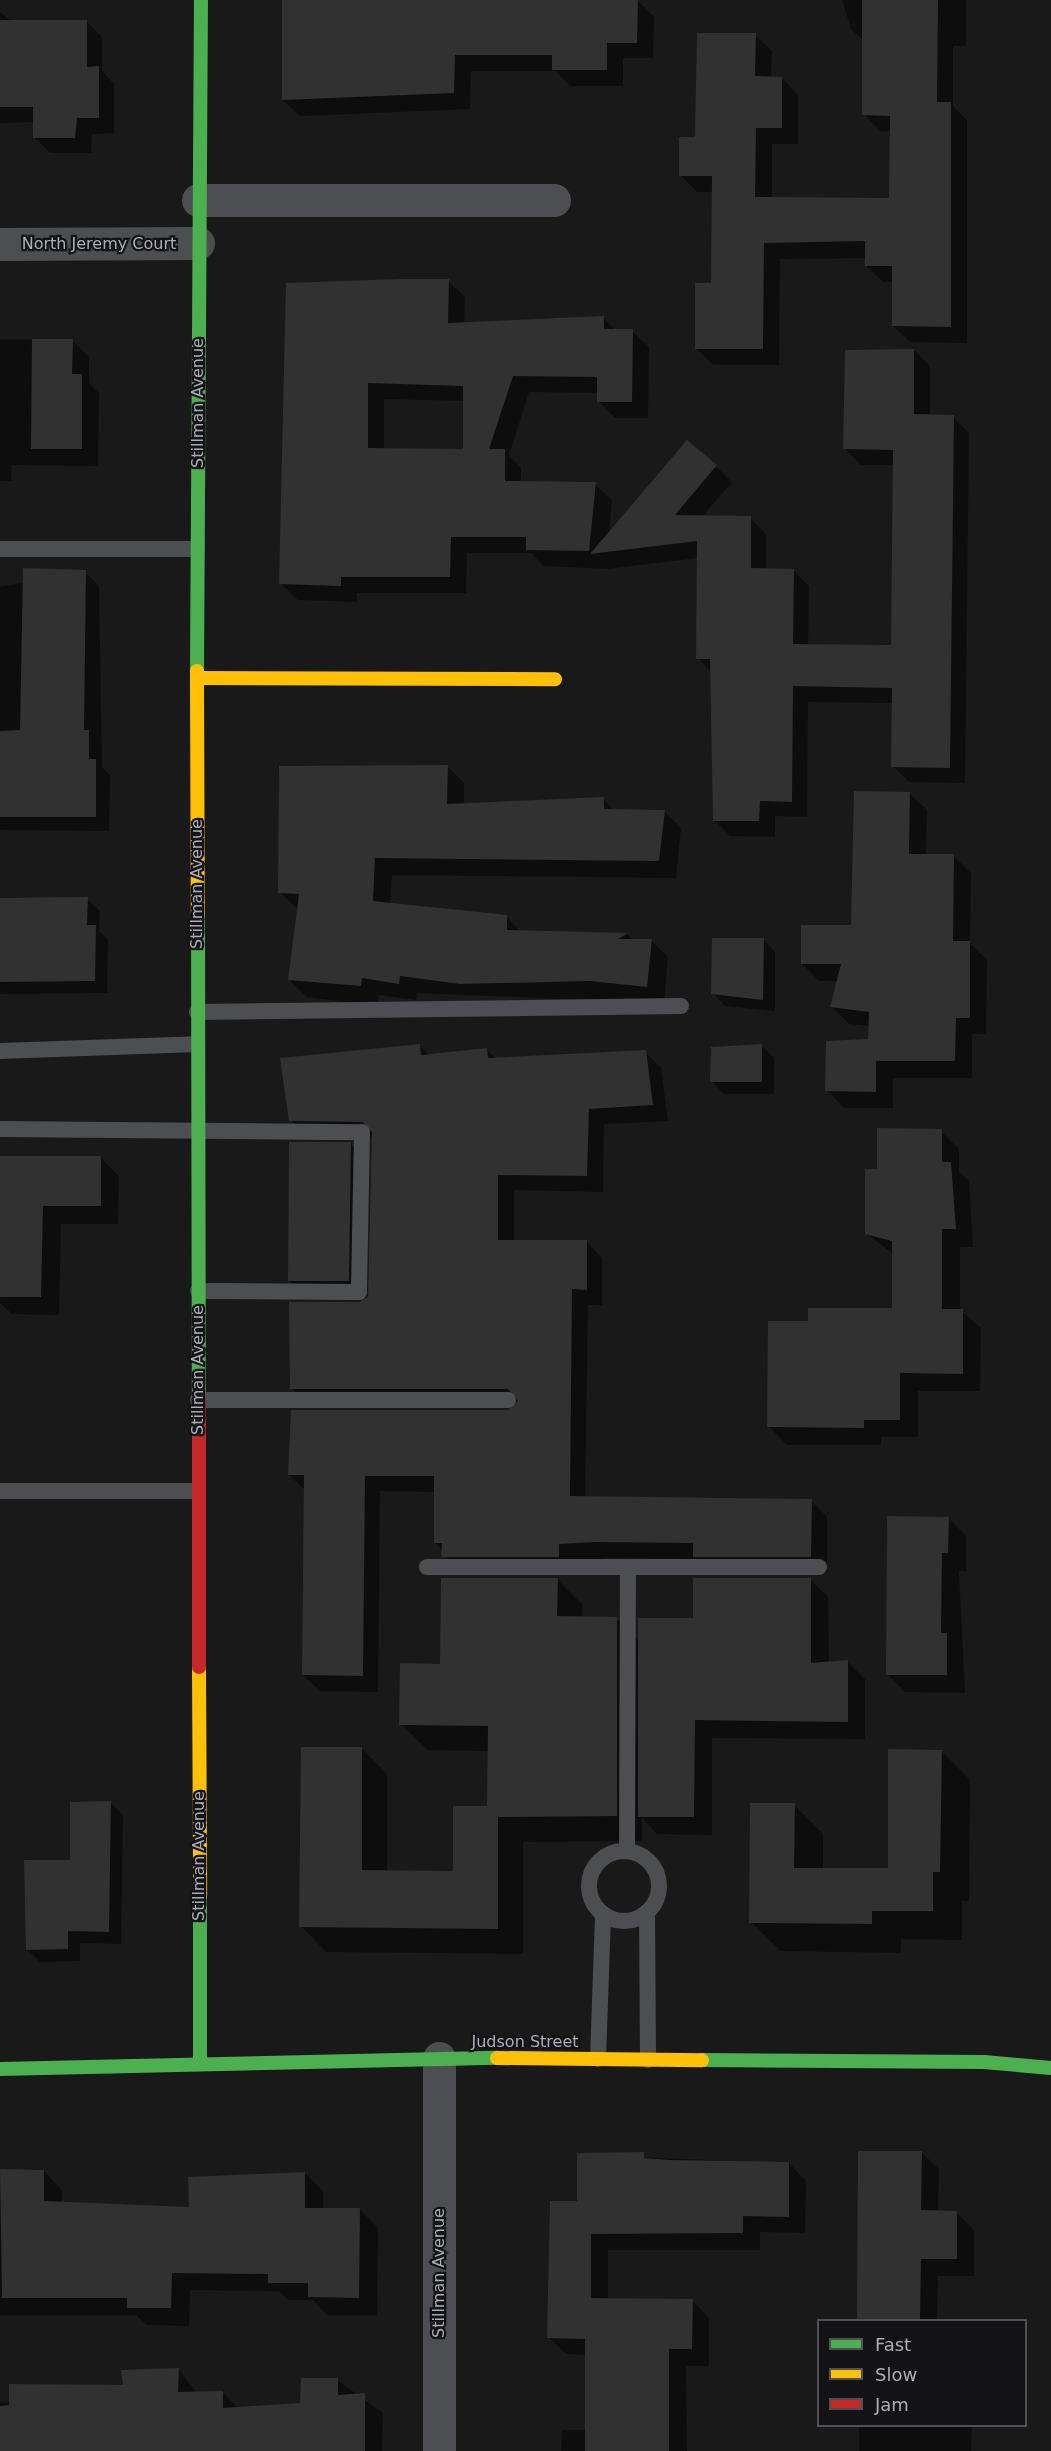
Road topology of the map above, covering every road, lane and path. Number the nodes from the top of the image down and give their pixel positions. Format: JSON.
{"nodes":[{"id":1,"x":201,"y":0,"type":"edge"},
{"id":2,"x":198,"y":200,"type":"junction"},
{"id":3,"x":554,"y":200,"type":"dead end"},
{"id":4,"x":198,"y":243,"type":"junction"},
{"id":5,"x":0,"y":244,"type":"edge"},
{"id":6,"x":0,"y":549,"type":"edge"},
{"id":7,"x":197,"y":549,"type":"junction"},
{"id":8,"x":197,"y":678,"type":"junction"},
{"id":9,"x":555,"y":679,"type":"dead end"},
{"id":10,"x":681,"y":1006,"type":"dead end"},
{"id":11,"x":197,"y":1012,"type":"junction"},
{"id":12,"x":197,"y":1044,"type":"junction"},
{"id":13,"x":0,"y":1051,"type":"edge"},
{"id":14,"x":0,"y":1129,"type":"edge"},
{"id":15,"x":198,"y":1130,"type":"junction"},
{"id":16,"x":198,"y":1291,"type":"junction"},
{"id":17,"x":198,"y":1401,"type":"junction"},
{"id":18,"x":508,"y":1401,"type":"dead end"},
{"id":19,"x":0,"y":1491,"type":"edge"},
{"id":20,"x":198,"y":1491,"type":"junction"},
{"id":21,"x":628,"y":1567,"type":"junction"},
{"id":22,"x":819,"y":1567,"type":"dead end"},
{"id":23,"x":427,"y":1568,"type":"dead end"},
{"id":24,"x":627,"y":1850,"type":"junction"},
{"id":25,"x":647,"y":1912,"type":"junction"},
{"id":26,"x":603,"y":1914,"type":"junction"},
{"id":27,"x":439,"y":2058,"type":"junction"},
{"id":28,"x":598,"y":2059,"type":"junction"},
{"id":29,"x":648,"y":2060,"type":"junction"},
{"id":30,"x":200,"y":2062,"type":"junction"},
{"id":31,"x":0,"y":2068,"type":"edge"},
{"id":32,"x":1051,"y":2068,"type":"edge"},
{"id":33,"x":439,"y":2451,"type":"edge"}],
"edges":[{"from":1,"to":2,"type":"street","name":"Stillman Avenue"},
{"from":2,"to":3,"type":"street"},
{"from":2,"to":4,"type":"street","name":"Stillman Avenue"},
{"from":4,"to":5,"type":"street","name":"North Jeremy Court"},
{"from":4,"to":7,"type":"street","name":"Stillman Avenue"},
{"from":6,"to":7,"type":"lane"},
{"from":7,"to":8,"type":"street","name":"Stillman Avenue"},
{"from":8,"to":9,"type":"street"},
{"from":8,"to":11,"type":"street","name":"Stillman Avenue"},
{"from":10,"to":11,"type":"lane"},
{"from":11,"to":12,"type":"street","name":"Stillman Avenue"},
{"from":12,"to":13,"type":"lane"},
{"from":12,"to":15,"type":"street","name":"Stillman Avenue"},
{"from":14,"to":15,"type":"lane"},
{"from":15,"to":16,"type":"street","name":"Stillman Avenue"},
{"from":15,"to":16,"type":"lane"},
{"from":16,"to":17,"type":"street","name":"Stillman Avenue"},
{"from":17,"to":18,"type":"lane"},
{"from":17,"to":20,"type":"street","name":"Stillman Avenue"},
{"from":19,"to":20,"type":"lane"},
{"from":20,"to":30,"type":"street","name":"Stillman Avenue"},
{"from":21,"to":22,"type":"lane"},
{"from":21,"to":23,"type":"lane"},
{"from":21,"to":24,"type":"lane"},
{"from":24,"to":25,"type":"lane"},
{"from":24,"to":26,"type":"lane"},
{"from":25,"to":26,"type":"lane"},
{"from":25,"to":29,"type":"lane"},
{"from":26,"to":28,"type":"lane"},
{"from":27,"to":28,"type":"street","name":"Judson Street"},
{"from":27,"to":30,"type":"street","name":"Judson Street"},
{"from":27,"to":33,"type":"street","name":"Stillman Avenue"},
{"from":28,"to":29,"type":"street","name":"Judson Street"},
{"from":29,"to":32,"type":"street","name":"Judson Street"},
{"from":30,"to":31,"type":"street","name":"Judson Street"}]}
